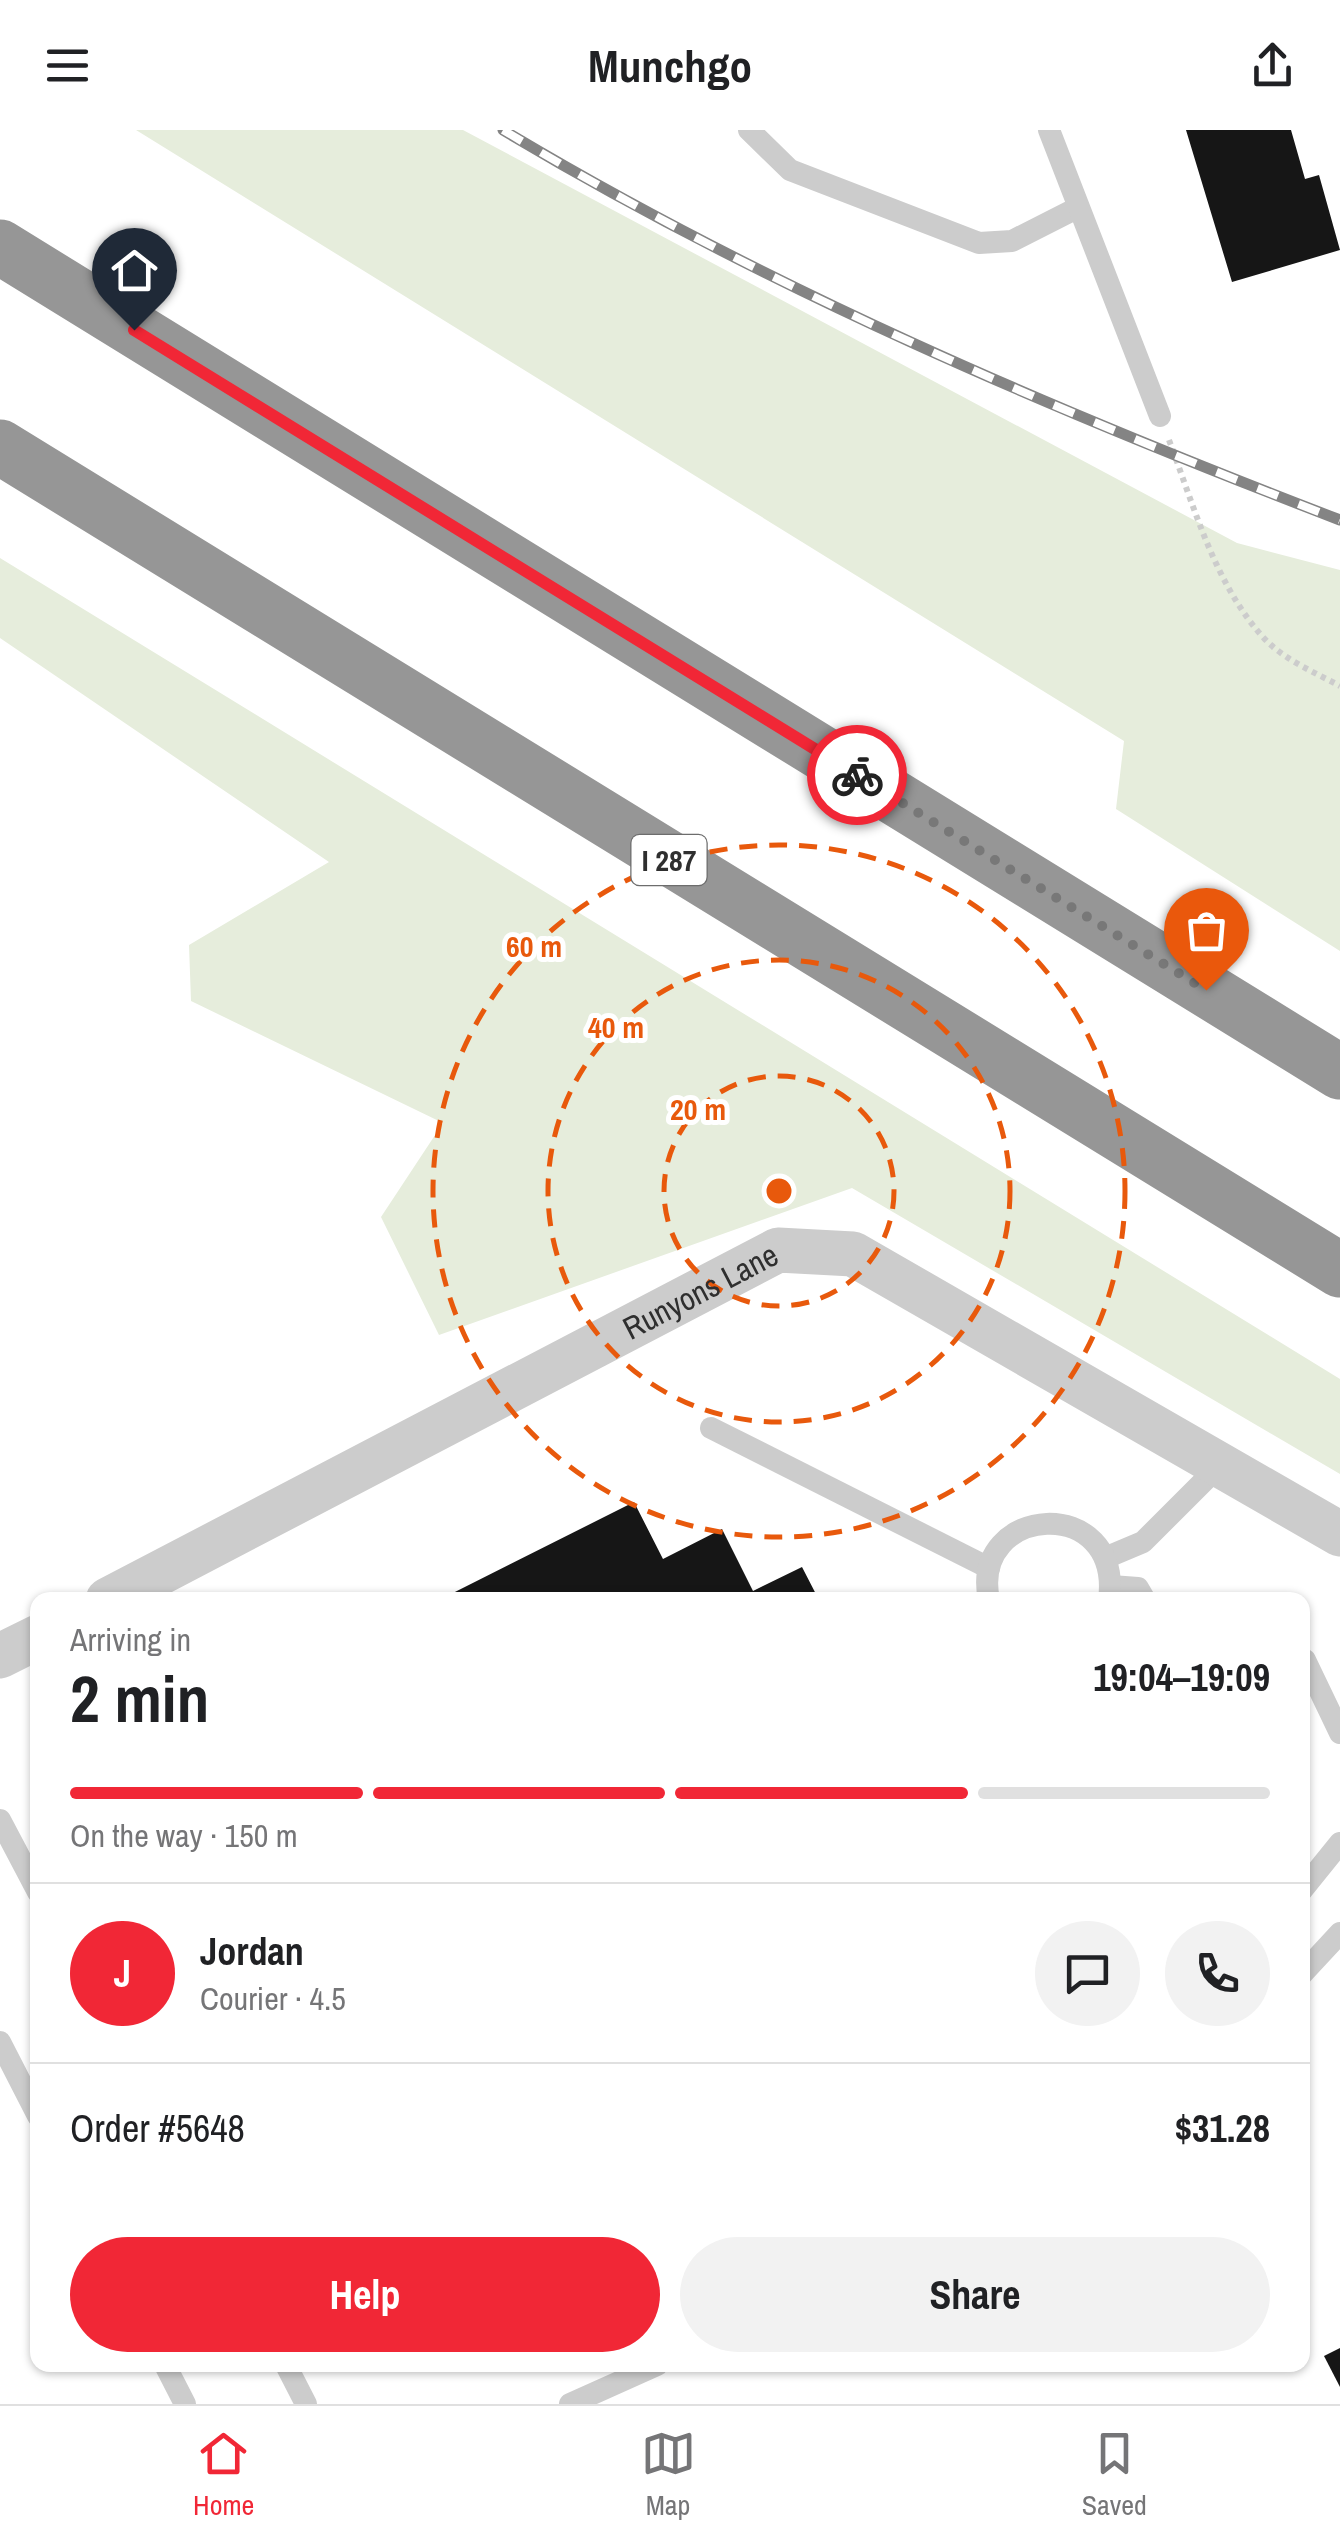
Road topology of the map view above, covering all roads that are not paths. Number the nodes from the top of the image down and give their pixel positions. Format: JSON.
{"nodes":[{"id":1,"x":749,"y":130,"type":"edge"},
{"id":2,"x":1049,"y":130,"type":"edge"},
{"id":3,"x":1077,"y":208,"type":"junction"},
{"id":4,"x":0,"y":247,"type":"edge"},
{"id":5,"x":1160,"y":416,"type":"road end"},
{"id":6,"x":0,"y":447,"type":"edge"},
{"id":7,"x":1340,"y":1072,"type":"edge"},
{"id":8,"x":1340,"y":1270,"type":"edge"},
{"id":9,"x":711,"y":1428,"type":"dead end"},
{"id":10,"x":1220,"y":1465,"type":"junction"},
{"id":11,"x":1340,"y":1534,"type":"edge"},
{"id":12,"x":1105,"y":1558,"type":"junction"},
{"id":13,"x":989,"y":1568,"type":"junction"},
{"id":14,"x":123,"y":1592,"type":"edge"},
{"id":15,"x":989,"y":1592,"type":"edge"},
{"id":16,"x":1110,"y":1592,"type":"edge"},
{"id":17,"x":1116,"y":1592,"type":"edge"},
{"id":18,"x":1140,"y":1592,"type":"edge"},
{"id":19,"x":30,"y":1641,"type":"edge"},
{"id":20,"x":0,"y":1656,"type":"edge"},
{"id":21,"x":1310,"y":1670,"type":"edge"},
{"id":22,"x":1340,"y":1733,"type":"edge"},
{"id":23,"x":0,"y":1820,"type":"edge"},
{"id":24,"x":1340,"y":1843,"type":"edge"},
{"id":25,"x":30,"y":1877,"type":"edge"},
{"id":26,"x":1310,"y":1880,"type":"edge"},
{"id":27,"x":1340,"y":1934,"type":"edge"},
{"id":28,"x":1310,"y":1966,"type":"edge"},
{"id":29,"x":0,"y":2042,"type":"edge"},
{"id":30,"x":30,"y":2100,"type":"edge"},
{"id":31,"x":169,"y":2372,"type":"edge"},
{"id":32,"x":290,"y":2372,"type":"edge"},
{"id":33,"x":641,"y":2372,"type":"edge"},
{"id":34,"x":185,"y":2404,"type":"edge"},
{"id":35,"x":306,"y":2404,"type":"edge"},
{"id":36,"x":570,"y":2404,"type":"edge"}],
"edges":[{"from":1,"to":3,"type":"lane"},
{"from":2,"to":3,"type":"lane"},
{"from":3,"to":5,"type":"lane"},
{"from":4,"to":7,"type":"highway"},
{"from":6,"to":8,"type":"highway","number":"I 287"},
{"from":9,"to":13,"type":"lane"},
{"from":10,"to":11,"type":"street","name":"Runyons Lane"},
{"from":10,"to":12,"type":"lane"},
{"from":10,"to":14,"type":"street","name":"Runyons Lane"},
{"from":12,"to":13,"type":"lane"},
{"from":12,"to":16,"type":"lane"},
{"from":13,"to":15,"type":"lane"},
{"from":17,"to":18,"type":"lane"},
{"from":19,"to":20,"type":"street"},
{"from":21,"to":22,"type":"lane"},
{"from":23,"to":25,"type":"lane"},
{"from":24,"to":26,"type":"lane"},
{"from":27,"to":28,"type":"lane"},
{"from":29,"to":30,"type":"lane"},
{"from":31,"to":34,"type":"lane"},
{"from":32,"to":35,"type":"lane"},
{"from":33,"to":36,"type":"lane"}]}
